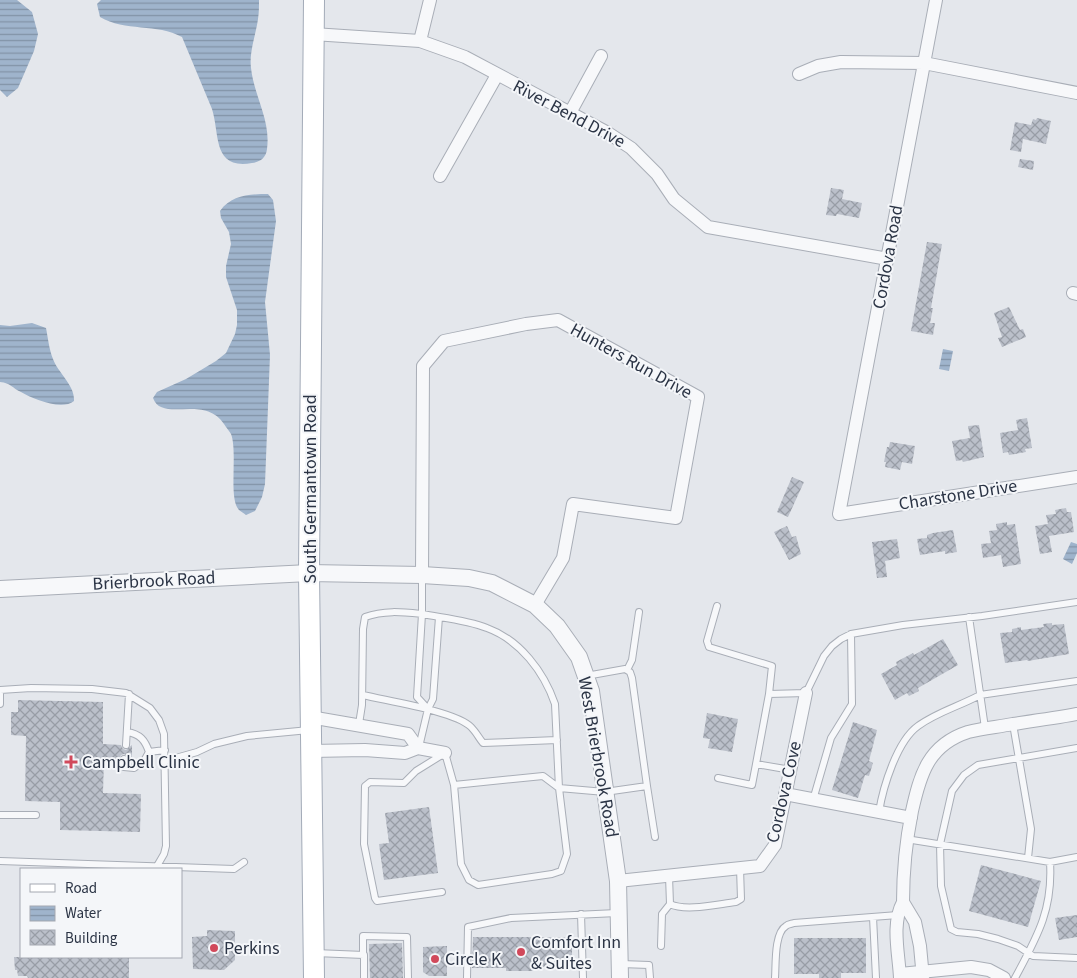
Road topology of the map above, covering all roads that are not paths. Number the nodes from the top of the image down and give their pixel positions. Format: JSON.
{"nodes":[{"id":1,"x":314,"y":0,"type":"edge"},
{"id":2,"x":430,"y":0,"type":"edge"},
{"id":3,"x":936,"y":0,"type":"edge"},
{"id":4,"x":314,"y":34,"type":"junction"},
{"id":5,"x":420,"y":40,"type":"junction"},
{"id":6,"x":601,"y":56,"type":"dead end"},
{"id":7,"x":924,"y":63,"type":"junction"},
{"id":8,"x":799,"y":74,"type":"dead end"},
{"id":9,"x":497,"y":75,"type":"junction"},
{"id":10,"x":1077,"y":93,"type":"edge"},
{"id":11,"x":570,"y":113,"type":"junction"},
{"id":12,"x":440,"y":176,"type":"dead end"},
{"id":13,"x":888,"y":259,"type":"junction"},
{"id":14,"x":1077,"y":477,"type":"edge"},
{"id":15,"x":839,"y":514,"type":"joint"},
{"id":16,"x":309,"y":574,"type":"junction"},
{"id":17,"x":422,"y":575,"type":"junction"},
{"id":18,"x":0,"y":589,"type":"edge"},
{"id":19,"x":1077,"y":602,"type":"edge"},
{"id":20,"x":535,"y":605,"type":"junction"},
{"id":21,"x":717,"y":606,"type":"dead end"},
{"id":22,"x":639,"y":612,"type":"dead end"},
{"id":23,"x":422,"y":614,"type":"junction"},
{"id":24,"x":969,"y":617,"type":"junction"},
{"id":25,"x":439,"y":618,"type":"junction"},
{"id":26,"x":851,"y":634,"type":"junction"},
{"id":27,"x":627,"y":670,"type":"junction"},
{"id":28,"x":586,"y":676,"type":"junction"},
{"id":29,"x":1077,"y":681,"type":"edge"},
{"id":30,"x":0,"y":690,"type":"edge"},
{"id":31,"x":806,"y":693,"type":"junction"},
{"id":32,"x":0,"y":694,"type":"edge"},
{"id":33,"x":129,"y":694,"type":"junction"},
{"id":34,"x":769,"y":694,"type":"junction"},
{"id":35,"x":362,"y":695,"type":"junction"},
{"id":36,"x":980,"y":695,"type":"junction"},
{"id":37,"x":0,"y":704,"type":"edge"},
{"id":38,"x":428,"y":709,"type":"junction"},
{"id":39,"x":1077,"y":714,"type":"edge"},
{"id":40,"x":310,"y":723,"type":"junction"},
{"id":41,"x":359,"y":724,"type":"junction"},
{"id":42,"x":1013,"y":724,"type":"junction"},
{"id":43,"x":985,"y":728,"type":"junction"},
{"id":44,"x":127,"y":732,"type":"junction"},
{"id":45,"x":557,"y":740,"type":"junction"},
{"id":46,"x":126,"y":745,"type":"dead end"},
{"id":47,"x":418,"y":748,"type":"junction"},
{"id":48,"x":1077,"y":748,"type":"edge"},
{"id":49,"x":165,"y":750,"type":"junction"},
{"id":50,"x":311,"y":751,"type":"junction"},
{"id":51,"x":149,"y":752,"type":"junction"},
{"id":52,"x":445,"y":753,"type":"junction"},
{"id":53,"x":1018,"y":758,"type":"junction"},
{"id":54,"x":124,"y":760,"type":"dead end"},
{"id":55,"x":165,"y":761,"type":"junction"},
{"id":56,"x":756,"y":764,"type":"junction"},
{"id":57,"x":791,"y":770,"type":"junction"},
{"id":58,"x":718,"y":778,"type":"dead end"},
{"id":59,"x":454,"y":785,"type":"junction"},
{"id":60,"x":647,"y":786,"type":"junction"},
{"id":61,"x":559,"y":788,"type":"junction"},
{"id":62,"x":605,"y":792,"type":"junction"},
{"id":63,"x":785,"y":794,"type":"junction"},
{"id":64,"x":813,"y":800,"type":"junction"},
{"id":65,"x":879,"y":812,"type":"junction"},
{"id":66,"x":0,"y":815,"type":"edge"},
{"id":67,"x":36,"y":815,"type":"dead end"},
{"id":68,"x":911,"y":818,"type":"junction"},
{"id":69,"x":655,"y":837,"type":"dead end"},
{"id":70,"x":906,"y":839,"type":"junction"},
{"id":71,"x":940,"y":844,"type":"junction"},
{"id":72,"x":1077,"y":857,"type":"edge"},
{"id":73,"x":1028,"y":858,"type":"junction"},
{"id":74,"x":0,"y":861,"type":"edge"},
{"id":75,"x":244,"y":862,"type":"dead end"},
{"id":76,"x":1050,"y":862,"type":"junction"},
{"id":77,"x":156,"y":866,"type":"junction"},
{"id":78,"x":740,"y":868,"type":"junction"},
{"id":79,"x":669,"y":876,"type":"junction"},
{"id":80,"x":618,"y":881,"type":"junction"},
{"id":81,"x":442,"y":892,"type":"dead end"},
{"id":82,"x":902,"y":902,"type":"junction"},
{"id":83,"x":670,"y":904,"type":"junction"},
{"id":84,"x":619,"y":913,"type":"junction"},
{"id":85,"x":582,"y":914,"type":"junction"},
{"id":86,"x":898,"y":915,"type":"junction"},
{"id":87,"x":873,"y":917,"type":"junction"},
{"id":88,"x":661,"y":946,"type":"dead end"},
{"id":89,"x":313,"y":953,"type":"junction"},
{"id":90,"x":1029,"y":953,"type":"junction"},
{"id":91,"x":363,"y":955,"type":"junction"},
{"id":92,"x":1077,"y":958,"type":"edge"},
{"id":93,"x":620,"y":971,"type":"edge"},
{"id":94,"x":922,"y":975,"type":"edge"},
{"id":95,"x":900,"y":976,"type":"edge"},
{"id":96,"x":314,"y":978,"type":"edge"},
{"id":97,"x":364,"y":978,"type":"edge"},
{"id":98,"x":408,"y":978,"type":"edge"},
{"id":99,"x":468,"y":978,"type":"edge"},
{"id":100,"x":583,"y":978,"type":"edge"},
{"id":101,"x":650,"y":978,"type":"edge"},
{"id":102,"x":775,"y":978,"type":"edge"},
{"id":103,"x":876,"y":978,"type":"edge"},
{"id":104,"x":1004,"y":978,"type":"edge"},
{"id":105,"x":1015,"y":978,"type":"edge"}],
"edges":[{"from":1,"to":4,"type":"main road","name":"South Germantown Road"},
{"from":2,"to":5,"type":"street"},
{"from":3,"to":7,"type":"street","name":"Cordova Road"},
{"from":4,"to":5,"type":"street","name":"River Bend Drive"},
{"from":4,"to":16,"type":"main road","name":"South Germantown Road"},
{"from":5,"to":9,"type":"street","name":"River Bend Drive"},
{"from":6,"to":11,"type":"street"},
{"from":7,"to":8,"type":"street"},
{"from":7,"to":10,"type":"street"},
{"from":7,"to":13,"type":"street","name":"Cordova Road"},
{"from":9,"to":11,"type":"street","name":"River Bend Drive"},
{"from":9,"to":12,"type":"street"},
{"from":11,"to":13,"type":"street","name":"River Bend Drive"},
{"from":13,"to":15,"type":"street","name":"Cordova Road"},
{"from":14,"to":15,"type":"street","name":"Charstone Drive"},
{"from":16,"to":17,"type":"street","name":"West Brierbrook Road"},
{"from":16,"to":18,"type":"street","name":"Brierbrook Road"},
{"from":16,"to":40,"type":"main road","name":"South Germantown Road"},
{"from":17,"to":20,"type":"street","name":"West Brierbrook Road"},
{"from":17,"to":20,"type":"street","name":"Hunters Run Drive"},
{"from":17,"to":23,"type":"lane"},
{"from":19,"to":24,"type":"lane"},
{"from":20,"to":28,"type":"street","name":"West Brierbrook Road"},
{"from":21,"to":34,"type":"lane"},
{"from":22,"to":27,"type":"lane"},
{"from":23,"to":25,"type":"lane"},
{"from":23,"to":35,"type":"lane"},
{"from":23,"to":38,"type":"lane"},
{"from":24,"to":26,"type":"lane"},
{"from":24,"to":36,"type":"lane"},
{"from":25,"to":38,"type":"lane"},
{"from":25,"to":45,"type":"lane"},
{"from":26,"to":31,"type":"lane"},
{"from":26,"to":64,"type":"lane"},
{"from":27,"to":28,"type":"lane"},
{"from":27,"to":60,"type":"lane"},
{"from":28,"to":62,"type":"street","name":"West Brierbrook Road"},
{"from":29,"to":36,"type":"lane"},
{"from":30,"to":33,"type":"lane"},
{"from":31,"to":34,"type":"lane"},
{"from":31,"to":57,"type":"street","name":"Cordova Cove"},
{"from":32,"to":37,"type":"lane"},
{"from":33,"to":44,"type":"lane"},
{"from":33,"to":49,"type":"lane"},
{"from":34,"to":56,"type":"lane"},
{"from":35,"to":38,"type":"lane"},
{"from":35,"to":41,"type":"lane"},
{"from":36,"to":43,"type":"lane"},
{"from":36,"to":65,"type":"lane"},
{"from":38,"to":45,"type":"lane"},
{"from":38,"to":47,"type":"lane"},
{"from":39,"to":42,"type":"street"},
{"from":40,"to":41,"type":"street"},
{"from":40,"to":50,"type":"main road","name":"South Germantown Road"},
{"from":40,"to":55,"type":"lane"},
{"from":41,"to":47,"type":"street"},
{"from":42,"to":43,"type":"street"},
{"from":42,"to":53,"type":"lane"},
{"from":43,"to":68,"type":"street"},
{"from":44,"to":46,"type":"lane"},
{"from":44,"to":51,"type":"lane"},
{"from":45,"to":61,"type":"lane"},
{"from":47,"to":50,"type":"street"},
{"from":47,"to":52,"type":"street"},
{"from":48,"to":53,"type":"lane"},
{"from":49,"to":51,"type":"lane"},
{"from":49,"to":55,"type":"lane"},
{"from":50,"to":89,"type":"main road","name":"South Germantown Road"},
{"from":51,"to":54,"type":"lane"},
{"from":52,"to":59,"type":"lane"},
{"from":52,"to":81,"type":"lane"},
{"from":53,"to":71,"type":"lane"},
{"from":53,"to":73,"type":"lane"},
{"from":55,"to":77,"type":"lane"},
{"from":56,"to":57,"type":"lane"},
{"from":56,"to":58,"type":"lane"},
{"from":57,"to":63,"type":"street","name":"Cordova Cove"},
{"from":59,"to":61,"type":"lane"},
{"from":59,"to":61,"type":"lane"},
{"from":60,"to":62,"type":"lane"},
{"from":60,"to":69,"type":"lane"},
{"from":61,"to":62,"type":"lane"},
{"from":62,"to":80,"type":"street","name":"West Brierbrook Road"},
{"from":63,"to":64,"type":"street"},
{"from":63,"to":78,"type":"street","name":"Cordova Cove"},
{"from":64,"to":65,"type":"street"},
{"from":65,"to":68,"type":"street"},
{"from":66,"to":67,"type":"lane"},
{"from":68,"to":70,"type":"street"},
{"from":70,"to":71,"type":"lane"},
{"from":70,"to":82,"type":"street"},
{"from":71,"to":73,"type":"lane"},
{"from":71,"to":90,"type":"lane"},
{"from":72,"to":76,"type":"lane"},
{"from":73,"to":76,"type":"lane"},
{"from":74,"to":77,"type":"lane"},
{"from":75,"to":77,"type":"lane"},
{"from":76,"to":90,"type":"lane"},
{"from":78,"to":79,"type":"street","name":"Cordova Cove"},
{"from":78,"to":83,"type":"lane"},
{"from":79,"to":80,"type":"street","name":"Cordova Cove"},
{"from":79,"to":83,"type":"lane"},
{"from":80,"to":84,"type":"street","name":"West Brierbrook Road"},
{"from":82,"to":86,"type":"street"},
{"from":82,"to":94,"type":"street"},
{"from":83,"to":88,"type":"lane"},
{"from":84,"to":85,"type":"lane"},
{"from":84,"to":93,"type":"street","name":"West Brierbrook Road"},
{"from":85,"to":99,"type":"lane"},
{"from":85,"to":100,"type":"lane"},
{"from":86,"to":87,"type":"lane"},
{"from":86,"to":95,"type":"street"},
{"from":87,"to":102,"type":"lane"},
{"from":87,"to":103,"type":"lane"},
{"from":89,"to":91,"type":"lane"},
{"from":89,"to":96,"type":"main road","name":"South Germantown Road"},
{"from":90,"to":92,"type":"lane"},
{"from":90,"to":105,"type":"lane"},
{"from":91,"to":97,"type":"lane"},
{"from":91,"to":98,"type":"lane"},
{"from":93,"to":101,"type":"lane"},
{"from":94,"to":95,"type":"street"},
{"from":94,"to":104,"type":"street"}]}
